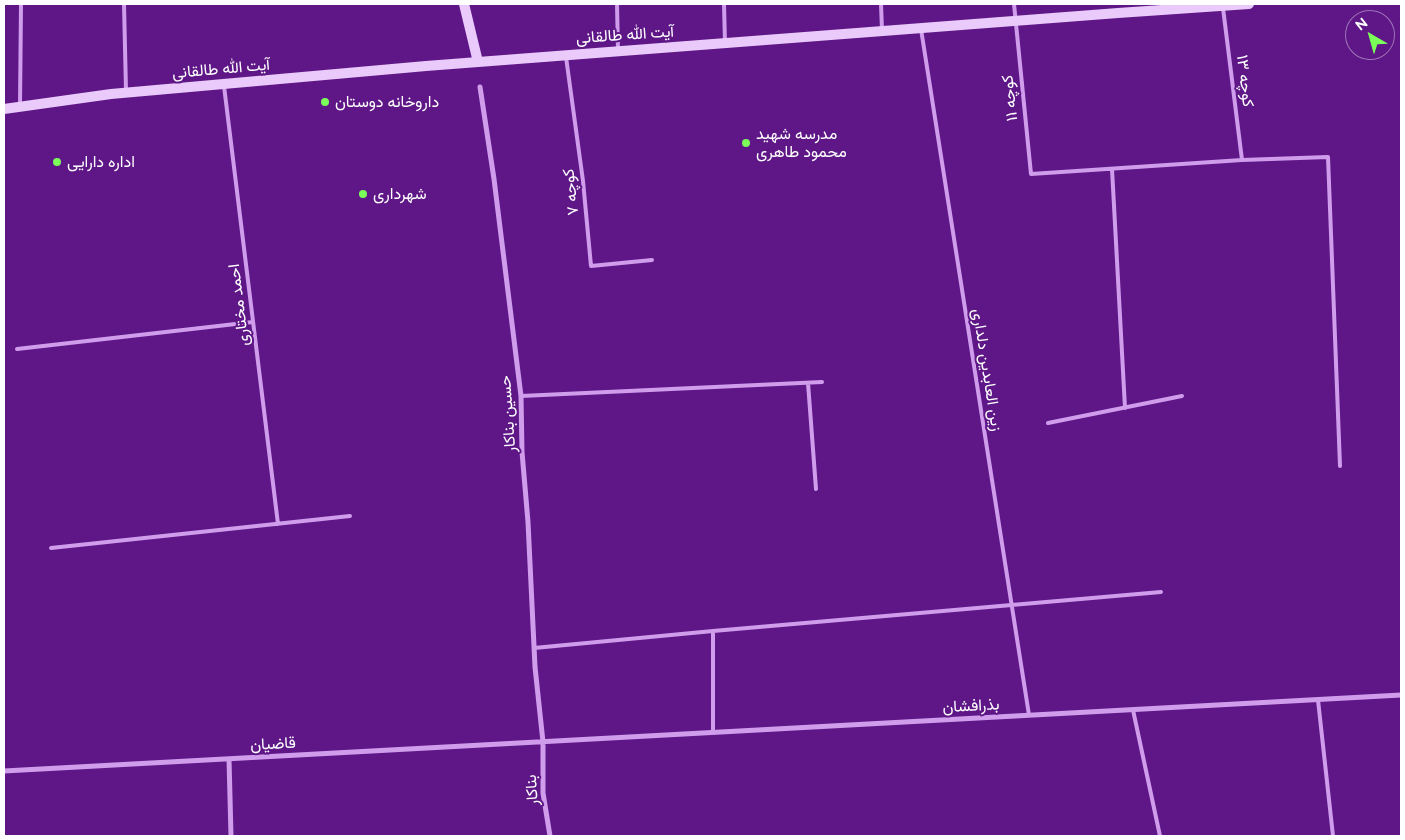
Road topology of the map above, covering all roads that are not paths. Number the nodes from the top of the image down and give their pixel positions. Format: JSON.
{"nodes":[{"id":1,"x":21,"y":4,"type":"edge"},
{"id":2,"x":124,"y":4,"type":"edge"},
{"id":3,"x":464,"y":4,"type":"edge"},
{"id":4,"x":617,"y":4,"type":"edge"},
{"id":5,"x":724,"y":4,"type":"edge"},
{"id":6,"x":881,"y":4,"type":"edge"},
{"id":7,"x":1014,"y":4,"type":"edge"},
{"id":8,"x":1249,"y":4,"type":"edge"},
{"id":9,"x":1223,"y":6,"type":"junction"},
{"id":10,"x":1015,"y":20,"type":"junction"},
{"id":11,"x":921,"y":28,"type":"junction"},
{"id":12,"x":882,"y":30,"type":"junction"},
{"id":13,"x":724,"y":42,"type":"junction"},
{"id":14,"x":618,"y":51,"type":"junction"},
{"id":15,"x":565,"y":55,"type":"junction"},
{"id":16,"x":478,"y":62,"type":"junction"},
{"id":17,"x":224,"y":84,"type":"junction"},
{"id":18,"x":480,"y":87,"type":"dead end"},
{"id":19,"x":126,"y":93,"type":"junction"},
{"id":20,"x":20,"y":107,"type":"junction"},
{"id":21,"x":4,"y":109,"type":"edge"},
{"id":22,"x":1242,"y":160,"type":"junction"},
{"id":23,"x":1112,"y":169,"type":"junction"},
{"id":24,"x":652,"y":260,"type":"dead end"},
{"id":25,"x":253,"y":322,"type":"junction"},
{"id":26,"x":17,"y":349,"type":"dead end"},
{"id":27,"x":822,"y":382,"type":"dead end"},
{"id":28,"x":808,"y":383,"type":"junction"},
{"id":29,"x":521,"y":396,"type":"junction"},
{"id":30,"x":1182,"y":396,"type":"dead end"},
{"id":31,"x":1125,"y":408,"type":"junction"},
{"id":32,"x":1048,"y":423,"type":"dead end"},
{"id":33,"x":1340,"y":466,"type":"dead end"},
{"id":34,"x":816,"y":489,"type":"dead end"},
{"id":35,"x":350,"y":516,"type":"dead end"},
{"id":36,"x":278,"y":524,"type":"junction"},
{"id":37,"x":51,"y":548,"type":"dead end"},
{"id":38,"x":1161,"y":592,"type":"dead end"},
{"id":39,"x":1011,"y":604,"type":"junction"},
{"id":40,"x":713,"y":631,"type":"junction"},
{"id":41,"x":534,"y":648,"type":"junction"},
{"id":42,"x":1401,"y":695,"type":"edge"},
{"id":43,"x":1318,"y":700,"type":"junction"},
{"id":44,"x":1133,"y":710,"type":"junction"},
{"id":45,"x":1029,"y":716,"type":"junction"},
{"id":46,"x":713,"y":732,"type":"junction"},
{"id":47,"x":543,"y":742,"type":"junction"},
{"id":48,"x":229,"y":759,"type":"junction"},
{"id":49,"x":4,"y":771,"type":"edge"},
{"id":50,"x":231,"y":836,"type":"edge"},
{"id":51,"x":550,"y":836,"type":"edge"},
{"id":52,"x":1160,"y":836,"type":"edge"},
{"id":53,"x":1332,"y":836,"type":"edge"}],
"edges":[{"from":1,"to":20,"type":"lane"},
{"from":2,"to":19,"type":"lane"},
{"from":3,"to":16,"type":"main road"},
{"from":4,"to":14,"type":"lane"},
{"from":5,"to":13,"type":"lane"},
{"from":6,"to":12,"type":"lane"},
{"from":7,"to":10,"type":"lane","name":"کوچه ۱۱"},
{"from":8,"to":9,"type":"main road","name":"آیت الله طالقانی"},
{"from":9,"to":10,"type":"main road","name":"آیت الله طالقانی"},
{"from":9,"to":22,"type":"lane","name":"کوچه ۱۳"},
{"from":10,"to":11,"type":"main road","name":"آیت الله طالقانی"},
{"from":10,"to":23,"type":"lane","name":"کوچه ۱۱"},
{"from":11,"to":12,"type":"main road","name":"آیت الله طالقانی"},
{"from":11,"to":39,"type":"lane","name":"زین العابدین دلداری"},
{"from":12,"to":13,"type":"main road","name":"آیت الله طالقانی"},
{"from":13,"to":14,"type":"main road","name":"آیت الله طالقانی"},
{"from":14,"to":15,"type":"main road","name":"آیت الله طالقانی"},
{"from":15,"to":16,"type":"main road","name":"آیت الله طالقانی"},
{"from":15,"to":24,"type":"lane","name":"کوچه ۷"},
{"from":16,"to":17,"type":"main road","name":"آیت الله طالقانی"},
{"from":17,"to":19,"type":"main road","name":"آیت الله طالقانی"},
{"from":17,"to":25,"type":"lane","name":"احمد مختاری"},
{"from":18,"to":29,"type":"street","name":"حسین بناکار"},
{"from":19,"to":20,"type":"main road","name":"آیت الله طالقانی"},
{"from":20,"to":21,"type":"main road","name":"آیت الله طالقانی"},
{"from":22,"to":23,"type":"lane"},
{"from":22,"to":33,"type":"lane"},
{"from":23,"to":31,"type":"lane"},
{"from":25,"to":26,"type":"lane"},
{"from":25,"to":36,"type":"lane","name":"احمد مختاری"},
{"from":27,"to":28,"type":"lane"},
{"from":28,"to":29,"type":"lane"},
{"from":28,"to":34,"type":"lane"},
{"from":29,"to":41,"type":"street","name":"حسین بناکار"},
{"from":30,"to":31,"type":"lane"},
{"from":31,"to":32,"type":"lane"},
{"from":35,"to":36,"type":"lane"},
{"from":36,"to":37,"type":"lane"},
{"from":38,"to":39,"type":"lane"},
{"from":39,"to":40,"type":"lane"},
{"from":39,"to":45,"type":"lane","name":"زین العابدین دلداری"},
{"from":40,"to":41,"type":"lane"},
{"from":40,"to":46,"type":"lane"},
{"from":41,"to":47,"type":"street","name":"حسین بناکار"},
{"from":42,"to":43,"type":"street","name":"بذرافشان"},
{"from":43,"to":44,"type":"street","name":"بذرافشان"},
{"from":43,"to":53,"type":"lane"},
{"from":44,"to":45,"type":"street","name":"بذرافشان"},
{"from":44,"to":52,"type":"lane"},
{"from":45,"to":46,"type":"street","name":"بذرافشان"},
{"from":46,"to":47,"type":"street","name":"بذرافشان"},
{"from":47,"to":48,"type":"street","name":"قاضیان"},
{"from":47,"to":51,"type":"street","name":"بناکار"},
{"from":48,"to":49,"type":"street","name":"قاضیان"},
{"from":48,"to":50,"type":"street"}]}
